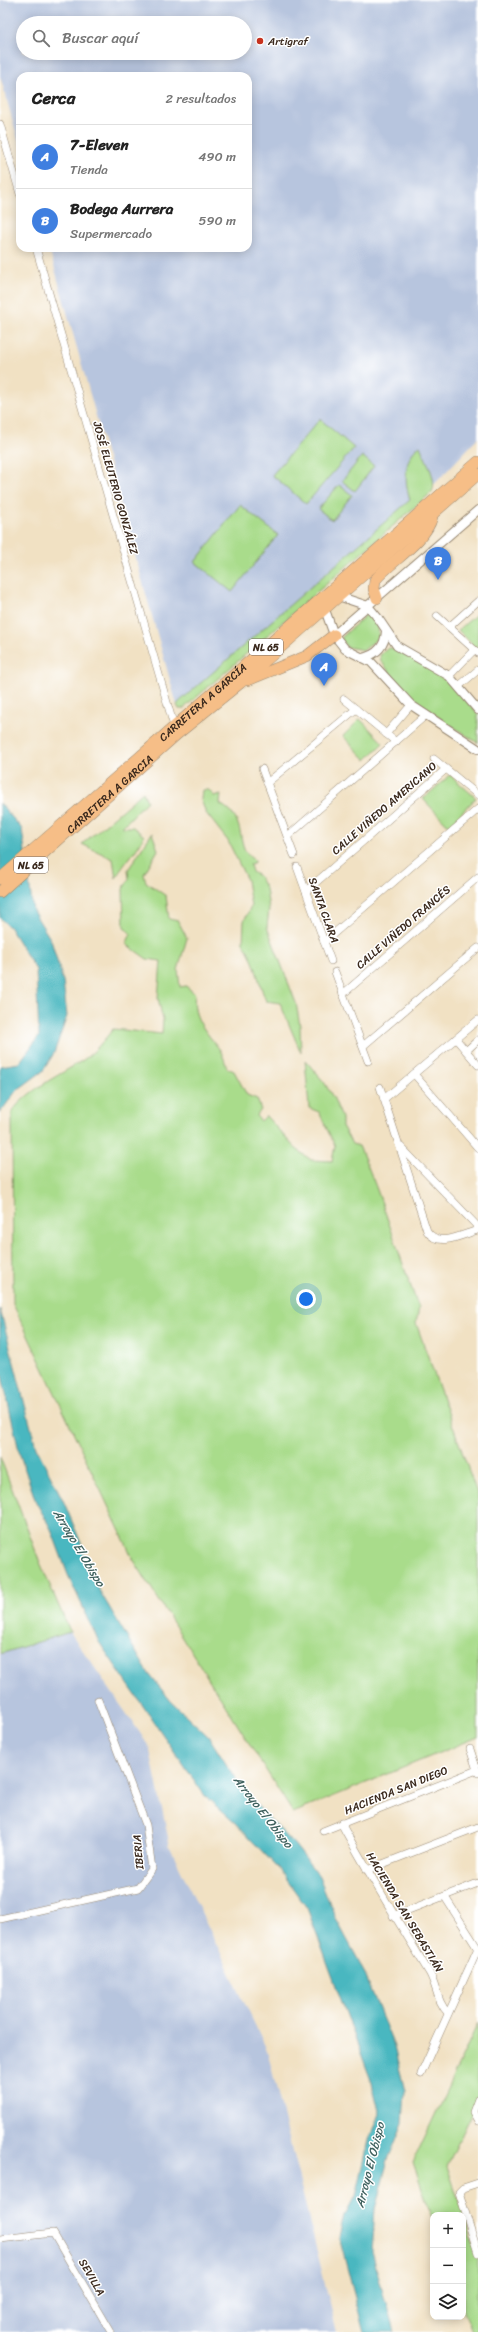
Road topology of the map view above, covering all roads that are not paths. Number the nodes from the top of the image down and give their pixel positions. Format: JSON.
{"nodes":[{"id":1,"x":0,"y":124,"type":"edge"},
{"id":2,"x":16,"y":180,"type":"edge"},
{"id":3,"x":37,"y":252,"type":"edge"},
{"id":4,"x":478,"y":462,"type":"edge"},
{"id":5,"x":478,"y":474,"type":"edge"},
{"id":6,"x":478,"y":510,"type":"edge"},
{"id":7,"x":432,"y":514,"type":"junction"},
{"id":8,"x":340,"y":597,"type":"junction"},
{"id":9,"x":377,"y":598,"type":"junction"},
{"id":10,"x":325,"y":600,"type":"junction"},
{"id":11,"x":478,"y":601,"type":"edge"},
{"id":12,"x":368,"y":606,"type":"junction"},
{"id":13,"x":437,"y":616,"type":"dead end"},
{"id":14,"x":449,"y":627,"type":"junction"},
{"id":15,"x":386,"y":631,"type":"junction"},
{"id":16,"x":334,"y":635,"type":"junction"},
{"id":17,"x":476,"y":652,"type":"edge"},
{"id":18,"x":363,"y":658,"type":"junction"},
{"id":19,"x":478,"y":670,"type":"edge"},
{"id":20,"x":449,"y":676,"type":"junction"},
{"id":21,"x":240,"y":683,"type":"junction"},
{"id":22,"x":459,"y":686,"type":"junction"},
{"id":23,"x":344,"y":699,"type":"dead end"},
{"id":24,"x":411,"y":705,"type":"junction"},
{"id":25,"x":356,"y":709,"type":"junction"},
{"id":26,"x":478,"y":710,"type":"edge"},
{"id":27,"x":426,"y":715,"type":"junction"},
{"id":28,"x":176,"y":730,"type":"junction"},
{"id":29,"x":386,"y":734,"type":"junction"},
{"id":30,"x":396,"y":742,"type":"junction"},
{"id":31,"x":478,"y":749,"type":"edge"},
{"id":32,"x":434,"y":759,"type":"dead end"},
{"id":33,"x":262,"y":769,"type":"dead end"},
{"id":34,"x":446,"y":769,"type":"junction"},
{"id":35,"x":267,"y":782,"type":"junction"},
{"id":36,"x":476,"y":790,"type":"edge"},
{"id":37,"x":478,"y":809,"type":"edge"},
{"id":38,"x":58,"y":835,"type":"junction"},
{"id":39,"x":288,"y":836,"type":"junction"},
{"id":40,"x":294,"y":855,"type":"dead end"},
{"id":41,"x":296,"y":867,"type":"dead end"},
{"id":42,"x":478,"y":877,"type":"edge"},
{"id":43,"x":0,"y":879,"type":"edge"},
{"id":44,"x":306,"y":891,"type":"junction"},
{"id":45,"x":0,"y":892,"type":"edge"},
{"id":46,"x":324,"y":942,"type":"junction"},
{"id":47,"x":478,"y":948,"type":"edge"},
{"id":48,"x":331,"y":961,"type":"dead end"},
{"id":49,"x":335,"y":972,"type":"dead end"},
{"id":50,"x":343,"y":994,"type":"junction"},
{"id":51,"x":478,"y":1020,"type":"edge"},
{"id":52,"x":456,"y":1039,"type":"junction"},
{"id":53,"x":478,"y":1040,"type":"edge"},
{"id":54,"x":363,"y":1046,"type":"junction"},
{"id":55,"x":466,"y":1051,"type":"junction"},
{"id":56,"x":368,"y":1061,"type":"dead end"},
{"id":57,"x":478,"y":1065,"type":"edge"},
{"id":58,"x":414,"y":1074,"type":"junction"},
{"id":59,"x":380,"y":1088,"type":"dead end"},
{"id":60,"x":384,"y":1099,"type":"junction"},
{"id":61,"x":400,"y":1145,"type":"junction"},
{"id":62,"x":478,"y":1148,"type":"edge"},
{"id":63,"x":478,"y":1229,"type":"edge"},
{"id":64,"x":98,"y":1700,"type":"dead end"},
{"id":65,"x":470,"y":1749,"type":"dead end"},
{"id":66,"x":477,"y":1772,"type":"edge"},
{"id":67,"x":341,"y":1823,"type":"junction"},
{"id":68,"x":478,"y":1827,"type":"edge"},
{"id":69,"x":323,"y":1831,"type":"dead end"},
{"id":70,"x":367,"y":1870,"type":"junction"},
{"id":71,"x":478,"y":1883,"type":"edge"},
{"id":72,"x":445,"y":1897,"type":"junction"},
{"id":73,"x":394,"y":1916,"type":"junction"},
{"id":74,"x":0,"y":1919,"type":"edge"},
{"id":75,"x":478,"y":1949,"type":"edge"},
{"id":76,"x":448,"y":2013,"type":"junction"},
{"id":77,"x":421,"y":2074,"type":"dead end"},
{"id":78,"x":478,"y":2099,"type":"edge"},
{"id":79,"x":478,"y":2121,"type":"edge"},
{"id":80,"x":478,"y":2183,"type":"edge"},
{"id":81,"x":476,"y":2238,"type":"edge"},
{"id":82,"x":0,"y":2239,"type":"edge"},
{"id":83,"x":478,"y":2253,"type":"edge"},
{"id":84,"x":111,"y":2332,"type":"edge"}],
"edges":[{"from":1,"to":2,"type":"street"},
{"from":3,"to":28,"type":"street","name":"JOSÉ ELEUTERIO GONZÁLEZ"},
{"from":4,"to":10,"type":"main road","name":"CARRETERA A GARCÍA","number":"NL 65"},
{"from":5,"to":7,"type":"main road","name":"CARRETERA A GARCÍA","number":"NL 65"},
{"from":6,"to":9,"type":"street"},
{"from":7,"to":8,"type":"main road","name":"CARRETERA A GARCÍA","number":"NL 65"},
{"from":7,"to":9,"type":"main road"},
{"from":8,"to":10,"type":"main road","name":"CARRETERA A GARCÍA","number":"NL 65"},
{"from":8,"to":10,"type":"street"},
{"from":8,"to":12,"type":"street"},
{"from":9,"to":12,"type":"street"},
{"from":10,"to":16,"type":"street"},
{"from":10,"to":21,"type":"main road","name":"CARRETERA A GARCÍA","number":"NL 65"},
{"from":10,"to":28,"type":"main road","name":"CARRETERA A GARCÍA","number":"NL 65"},
{"from":11,"to":14,"type":"street"},
{"from":12,"to":15,"type":"street"},
{"from":12,"to":16,"type":"street"},
{"from":13,"to":14,"type":"street"},
{"from":14,"to":17,"type":"street"},
{"from":15,"to":18,"type":"street"},
{"from":15,"to":20,"type":"street"},
{"from":16,"to":18,"type":"street"},
{"from":16,"to":21,"type":"main road"},
{"from":17,"to":20,"type":"street"},
{"from":18,"to":24,"type":"street"},
{"from":19,"to":22,"type":"street"},
{"from":20,"to":22,"type":"street"},
{"from":21,"to":28,"type":"main road","number":"NL 65"},
{"from":22,"to":26,"type":"street"},
{"from":23,"to":25,"type":"street"},
{"from":24,"to":27,"type":"street"},
{"from":24,"to":29,"type":"street"},
{"from":25,"to":29,"type":"street"},
{"from":25,"to":35,"type":"street"},
{"from":27,"to":30,"type":"street"},
{"from":27,"to":31,"type":"street"},
{"from":28,"to":38,"type":"main road","name":"CARRETERA A GARCÍA","number":"NL 65"},
{"from":29,"to":30,"type":"street"},
{"from":30,"to":39,"type":"street"},
{"from":32,"to":34,"type":"street"},
{"from":33,"to":35,"type":"street"},
{"from":34,"to":36,"type":"street","name":"CALLE VIÑEDO AMERICANO"},
{"from":34,"to":44,"type":"street","name":"CALLE VIÑEDO AMERICANO"},
{"from":35,"to":39,"type":"street"},
{"from":37,"to":46,"type":"street"},
{"from":38,"to":43,"type":"main road","name":"CARRETERA A GARCIA","number":"NL 65"},
{"from":38,"to":45,"type":"main road","name":"CARRETERA A GARCIA","number":"NL 65"},
{"from":39,"to":40,"type":"street"},
{"from":41,"to":44,"type":"street","name":"SANTA CLARA"},
{"from":42,"to":50,"type":"street","name":"CALLE VIÑEDO FRANCÉS"},
{"from":44,"to":46,"type":"street","name":"SANTA CLARA"},
{"from":46,"to":48,"type":"street","name":"SANTA CLARA"},
{"from":47,"to":54,"type":"street"},
{"from":49,"to":50,"type":"street"},
{"from":50,"to":54,"type":"street"},
{"from":51,"to":52,"type":"street"},
{"from":52,"to":55,"type":"street"},
{"from":52,"to":58,"type":"street"},
{"from":53,"to":55,"type":"street"},
{"from":54,"to":56,"type":"street"},
{"from":55,"to":57,"type":"street"},
{"from":58,"to":60,"type":"street"},
{"from":58,"to":62,"type":"street"},
{"from":59,"to":60,"type":"street"},
{"from":60,"to":61,"type":"street"},
{"from":61,"to":63,"type":"street"},
{"from":61,"to":63,"type":"street"},
{"from":64,"to":74,"type":"street","name":"IBERIA"},
{"from":65,"to":66,"type":"street"},
{"from":66,"to":67,"type":"street","name":"HACIENDA SAN DIEGO"},
{"from":67,"to":69,"type":"street","name":"HACIENDA SAN DIEGO"},
{"from":67,"to":70,"type":"street","name":"HACIENDA SAN SEBASTIÁN"},
{"from":68,"to":70,"type":"street"},
{"from":70,"to":73,"type":"street","name":"HACIENDA SAN SEBASTIÁN"},
{"from":71,"to":72,"type":"street"},
{"from":72,"to":73,"type":"street"},
{"from":72,"to":75,"type":"street"},
{"from":73,"to":76,"type":"street","name":"HACIENDA SAN SEBASTIÁN"},
{"from":75,"to":76,"type":"street"},
{"from":76,"to":77,"type":"street"},
{"from":78,"to":79,"type":"street"},
{"from":80,"to":81,"type":"street"},
{"from":81,"to":83,"type":"street"},
{"from":82,"to":84,"type":"street","name":"SEVILLA"}]}
